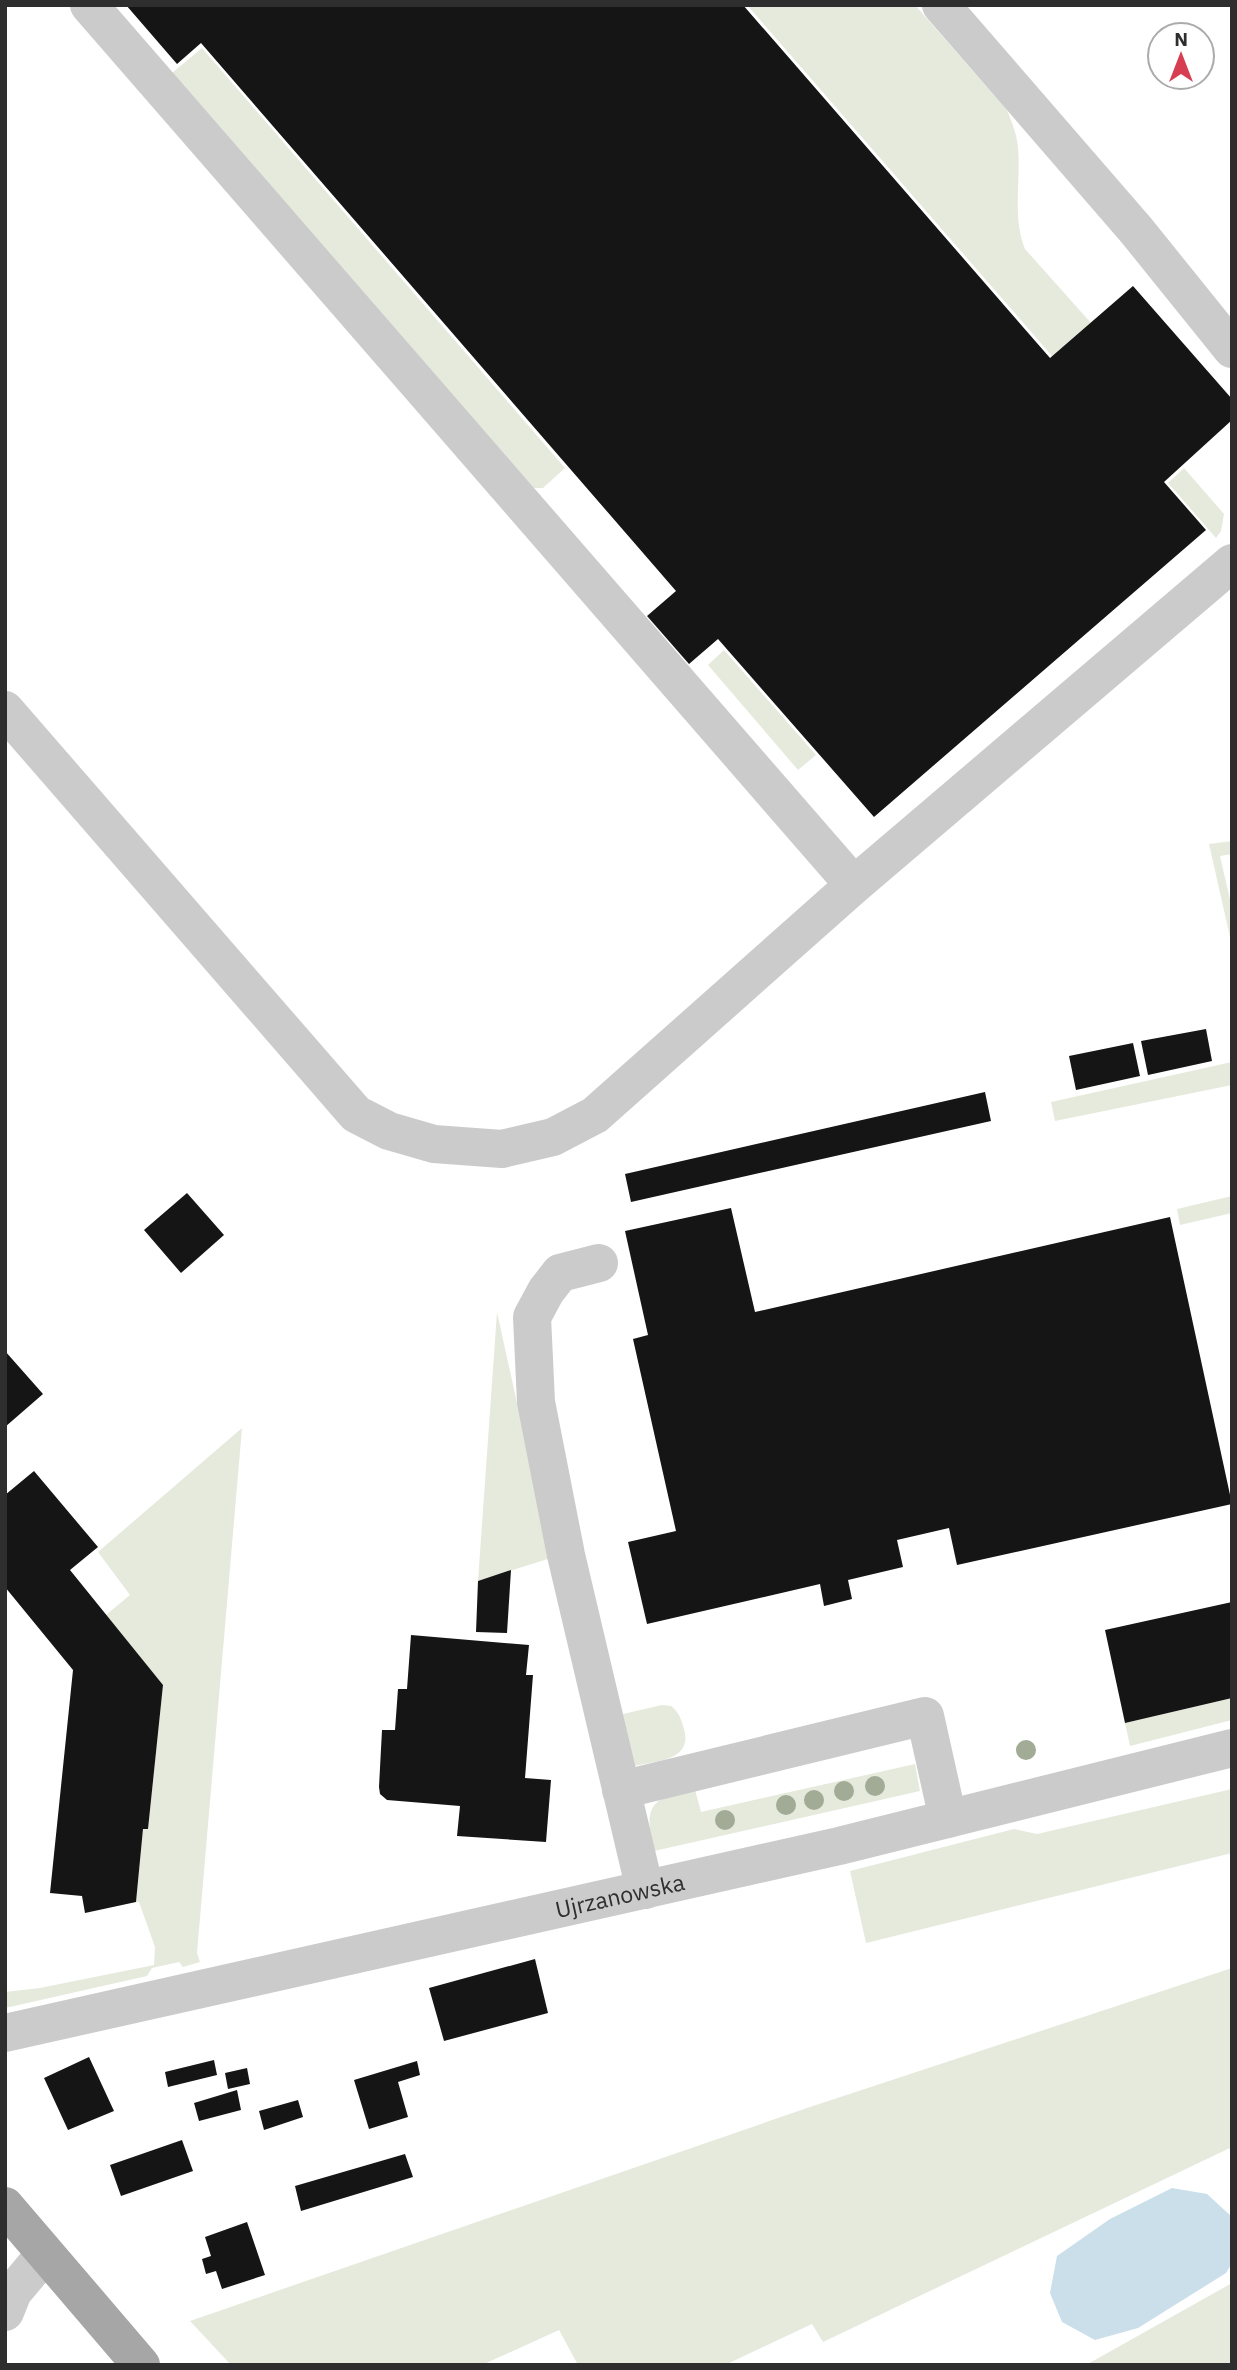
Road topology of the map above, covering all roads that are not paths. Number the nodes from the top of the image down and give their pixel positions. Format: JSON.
{"nodes":[{"id":1,"x":89,"y":5,"type":"edge"},
{"id":2,"x":941,"y":5,"type":"edge"},
{"id":3,"x":1232,"y":349,"type":"edge"},
{"id":4,"x":1232,"y":562,"type":"edge"},
{"id":5,"x":5,"y":710,"type":"edge"},
{"id":6,"x":854,"y":885,"type":"junction"},
{"id":7,"x":599,"y":1263,"type":"dead end"},
{"id":8,"x":1232,"y":1748,"type":"edge"},
{"id":9,"x":621,"y":1790,"type":"junction"},
{"id":10,"x":948,"y":1819,"type":"junction"},
{"id":11,"x":645,"y":1890,"type":"junction"},
{"id":12,"x":5,"y":2033,"type":"edge"},
{"id":13,"x":5,"y":2206,"type":"edge"},
{"id":14,"x":45,"y":2254,"type":"junction"},
{"id":15,"x":5,"y":2312,"type":"edge"},
{"id":16,"x":141,"y":2365,"type":"edge"}],
"edges":[{"from":1,"to":6,"type":"street"},
{"from":2,"to":3,"type":"street"},
{"from":4,"to":6,"type":"street"},
{"from":5,"to":6,"type":"street"},
{"from":7,"to":9,"type":"street"},
{"from":8,"to":10,"type":"street","name":"Ujrzanowska"},
{"from":9,"to":10,"type":"street"},
{"from":9,"to":11,"type":"street"},
{"from":10,"to":11,"type":"street","name":"Ujrzanowska"},
{"from":11,"to":12,"type":"street","name":"Ujrzanowska"},
{"from":13,"to":14,"type":"main road"},
{"from":14,"to":15,"type":"street"},
{"from":14,"to":16,"type":"main road"}]}
